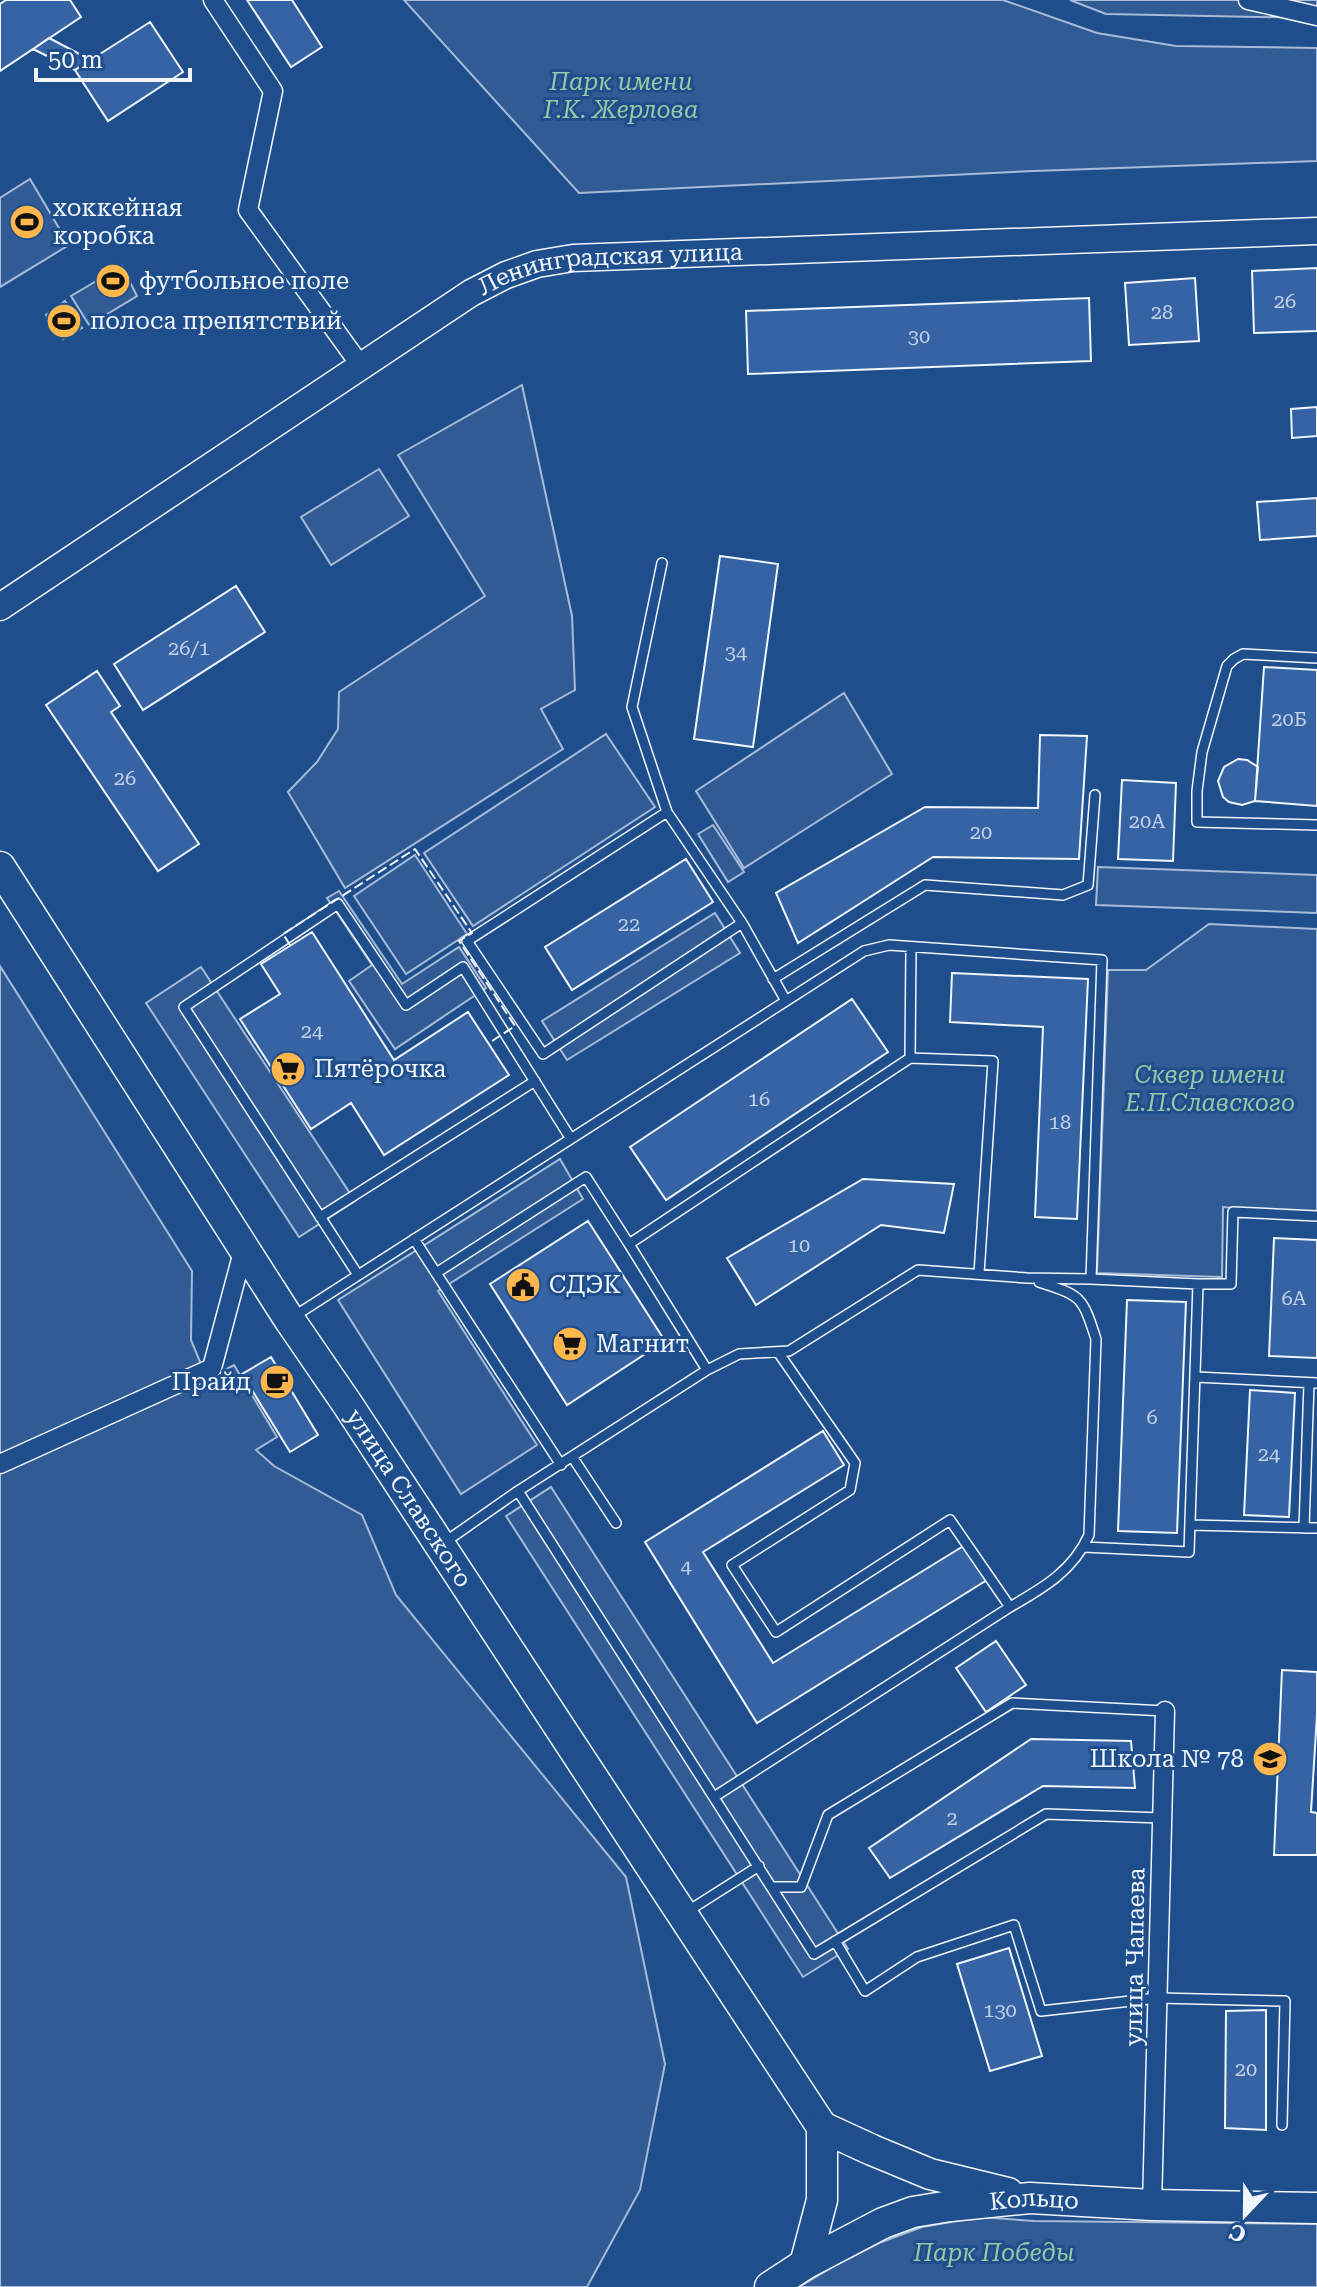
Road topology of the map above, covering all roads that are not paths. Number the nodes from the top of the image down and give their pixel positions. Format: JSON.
{"nodes":[{"id":1,"x":213,"y":0,"type":"edge"},
{"id":2,"x":1248,"y":0,"type":"edge"},
{"id":3,"x":1317,"y":16,"type":"edge"},
{"id":4,"x":1317,"y":231,"type":"edge"},
{"id":5,"x":361,"y":366,"type":"junction"},
{"id":6,"x":662,"y":563,"type":"dead end"},
{"id":7,"x":0,"y":607,"type":"edge"},
{"id":8,"x":1317,"y":658,"type":"edge"},
{"id":9,"x":1095,"y":795,"type":"dead end"},
{"id":10,"x":667,"y":812,"type":"junction"},
{"id":11,"x":1317,"y":825,"type":"edge"},
{"id":12,"x":0,"y":867,"type":"edge"},
{"id":13,"x":742,"y":923,"type":"junction"},
{"id":14,"x":911,"y":948,"type":"junction"},
{"id":15,"x":773,"y":979,"type":"junction"},
{"id":16,"x":786,"y":1001,"type":"junction"},
{"id":17,"x":910,"y":1058,"type":"junction"},
{"id":18,"x":535,"y":1081,"type":"junction"},
{"id":19,"x":571,"y":1139,"type":"junction"},
{"id":20,"x":1317,"y":1216,"type":"edge"},
{"id":21,"x":320,"y":1217,"type":"junction"},
{"id":22,"x":414,"y":1239,"type":"junction"},
{"id":23,"x":629,"y":1244,"type":"junction"},
{"id":24,"x":244,"y":1248,"type":"junction"},
{"id":25,"x":436,"y":1273,"type":"junction"},
{"id":26,"x":979,"y":1274,"type":"junction"},
{"id":27,"x":358,"y":1275,"type":"junction"},
{"id":28,"x":1027,"y":1278,"type":"junction"},
{"id":29,"x":1091,"y":1279,"type":"junction"},
{"id":30,"x":1198,"y":1284,"type":"junction"},
{"id":31,"x":289,"y":1319,"type":"junction"},
{"id":32,"x":778,"y":1352,"type":"junction"},
{"id":33,"x":707,"y":1370,"type":"junction"},
{"id":34,"x":1196,"y":1377,"type":"junction"},
{"id":35,"x":1313,"y":1383,"type":"edge"},
{"id":36,"x":573,"y":1458,"type":"junction"},
{"id":37,"x":0,"y":1464,"type":"edge"},
{"id":38,"x":561,"y":1465,"type":"junction"},
{"id":39,"x":518,"y":1491,"type":"junction"},
{"id":40,"x":616,"y":1523,"type":"dead end"},
{"id":41,"x":1190,"y":1525,"type":"junction"},
{"id":42,"x":1304,"y":1528,"type":"junction"},
{"id":43,"x":1317,"y":1528,"type":"edge"},
{"id":44,"x":439,"y":1546,"type":"junction"},
{"id":45,"x":1084,"y":1547,"type":"junction"},
{"id":46,"x":1010,"y":1607,"type":"junction"},
{"id":47,"x":1165,"y":1711,"type":"joint"},
{"id":48,"x":714,"y":1797,"type":"junction"},
{"id":49,"x":1162,"y":1818,"type":"junction"},
{"id":50,"x":759,"y":1866,"type":"junction"},
{"id":51,"x":772,"y":1887,"type":"junction"},
{"id":52,"x":682,"y":1915,"type":"junction"},
{"id":53,"x":835,"y":1941,"type":"junction"},
{"id":54,"x":1158,"y":1998,"type":"junction"},
{"id":55,"x":1282,"y":2125,"type":"dead end"},
{"id":56,"x":822,"y":2127,"type":"junction"},
{"id":57,"x":1030,"y":2198,"type":"junction"},
{"id":58,"x":1152,"y":2205,"type":"junction"},
{"id":59,"x":1317,"y":2208,"type":"edge"},
{"id":60,"x":805,"y":2264,"type":"junction"},
{"id":61,"x":770,"y":2287,"type":"edge"}],
"edges":[{"from":1,"to":5,"type":"street"},
{"from":2,"to":3,"type":"street"},
{"from":4,"to":5,"type":"street","name":"Ленинградская улица"},
{"from":5,"to":7,"type":"street","name":"Ленинградская улица"},
{"from":6,"to":10,"type":"lane"},
{"from":8,"to":11,"type":"lane"},
{"from":9,"to":15,"type":"lane"},
{"from":10,"to":13,"type":"lane"},
{"from":10,"to":13,"type":"lane"},
{"from":12,"to":24,"type":"main road","name":"улица Славского"},
{"from":13,"to":15,"type":"lane"},
{"from":14,"to":16,"type":"lane"},
{"from":14,"to":17,"type":"lane"},
{"from":14,"to":29,"type":"lane"},
{"from":15,"to":16,"type":"lane"},
{"from":16,"to":19,"type":"lane"},
{"from":17,"to":23,"type":"lane"},
{"from":17,"to":26,"type":"lane"},
{"from":18,"to":19,"type":"lane"},
{"from":18,"to":21,"type":"lane"},
{"from":18,"to":21,"type":"lane"},
{"from":19,"to":22,"type":"lane"},
{"from":20,"to":30,"type":"lane"},
{"from":21,"to":27,"type":"lane"},
{"from":22,"to":25,"type":"lane"},
{"from":22,"to":27,"type":"lane"},
{"from":23,"to":25,"type":"lane"},
{"from":23,"to":33,"type":"lane"},
{"from":24,"to":31,"type":"main road","name":"улица Славского"},
{"from":24,"to":37,"type":"street"},
{"from":25,"to":38,"type":"lane"},
{"from":26,"to":28,"type":"lane"},
{"from":26,"to":32,"type":"lane"},
{"from":27,"to":31,"type":"lane"},
{"from":28,"to":29,"type":"lane"},
{"from":28,"to":45,"type":"lane"},
{"from":29,"to":30,"type":"lane"},
{"from":30,"to":34,"type":"lane"},
{"from":31,"to":44,"type":"main road","name":"улица Славского"},
{"from":32,"to":33,"type":"lane"},
{"from":32,"to":46,"type":"lane"},
{"from":33,"to":36,"type":"lane"},
{"from":34,"to":35,"type":"lane"},
{"from":34,"to":41,"type":"lane"},
{"from":35,"to":42,"type":"lane"},
{"from":36,"to":38,"type":"lane"},
{"from":36,"to":40,"type":"lane"},
{"from":38,"to":39,"type":"lane"},
{"from":39,"to":44,"type":"lane"},
{"from":39,"to":48,"type":"lane"},
{"from":41,"to":42,"type":"lane"},
{"from":41,"to":45,"type":"lane"},
{"from":42,"to":43,"type":"lane"},
{"from":44,"to":52,"type":"main road","name":"улица Славского"},
{"from":45,"to":46,"type":"lane"},
{"from":46,"to":48,"type":"lane"},
{"from":47,"to":49,"type":"street","name":"улица Чапаева"},
{"from":47,"to":51,"type":"lane"},
{"from":48,"to":50,"type":"lane"},
{"from":49,"to":53,"type":"lane"},
{"from":49,"to":54,"type":"street","name":"улица Чапаева"},
{"from":50,"to":51,"type":"lane"},
{"from":50,"to":52,"type":"lane"},
{"from":51,"to":53,"type":"lane"},
{"from":52,"to":56,"type":"main road","name":"улица Славского"},
{"from":53,"to":54,"type":"lane"},
{"from":54,"to":55,"type":"lane"},
{"from":54,"to":58,"type":"street","name":"улица Чапаева"},
{"from":56,"to":57,"type":"main road"},
{"from":56,"to":60,"type":"main road"},
{"from":57,"to":58,"type":"main road","name":"Кольцо"},
{"from":57,"to":60,"type":"main road","name":"Кольцо"},
{"from":58,"to":59,"type":"main road","name":"Кольцо"},
{"from":60,"to":61,"type":"main road","name":"Кольцо"}]}
